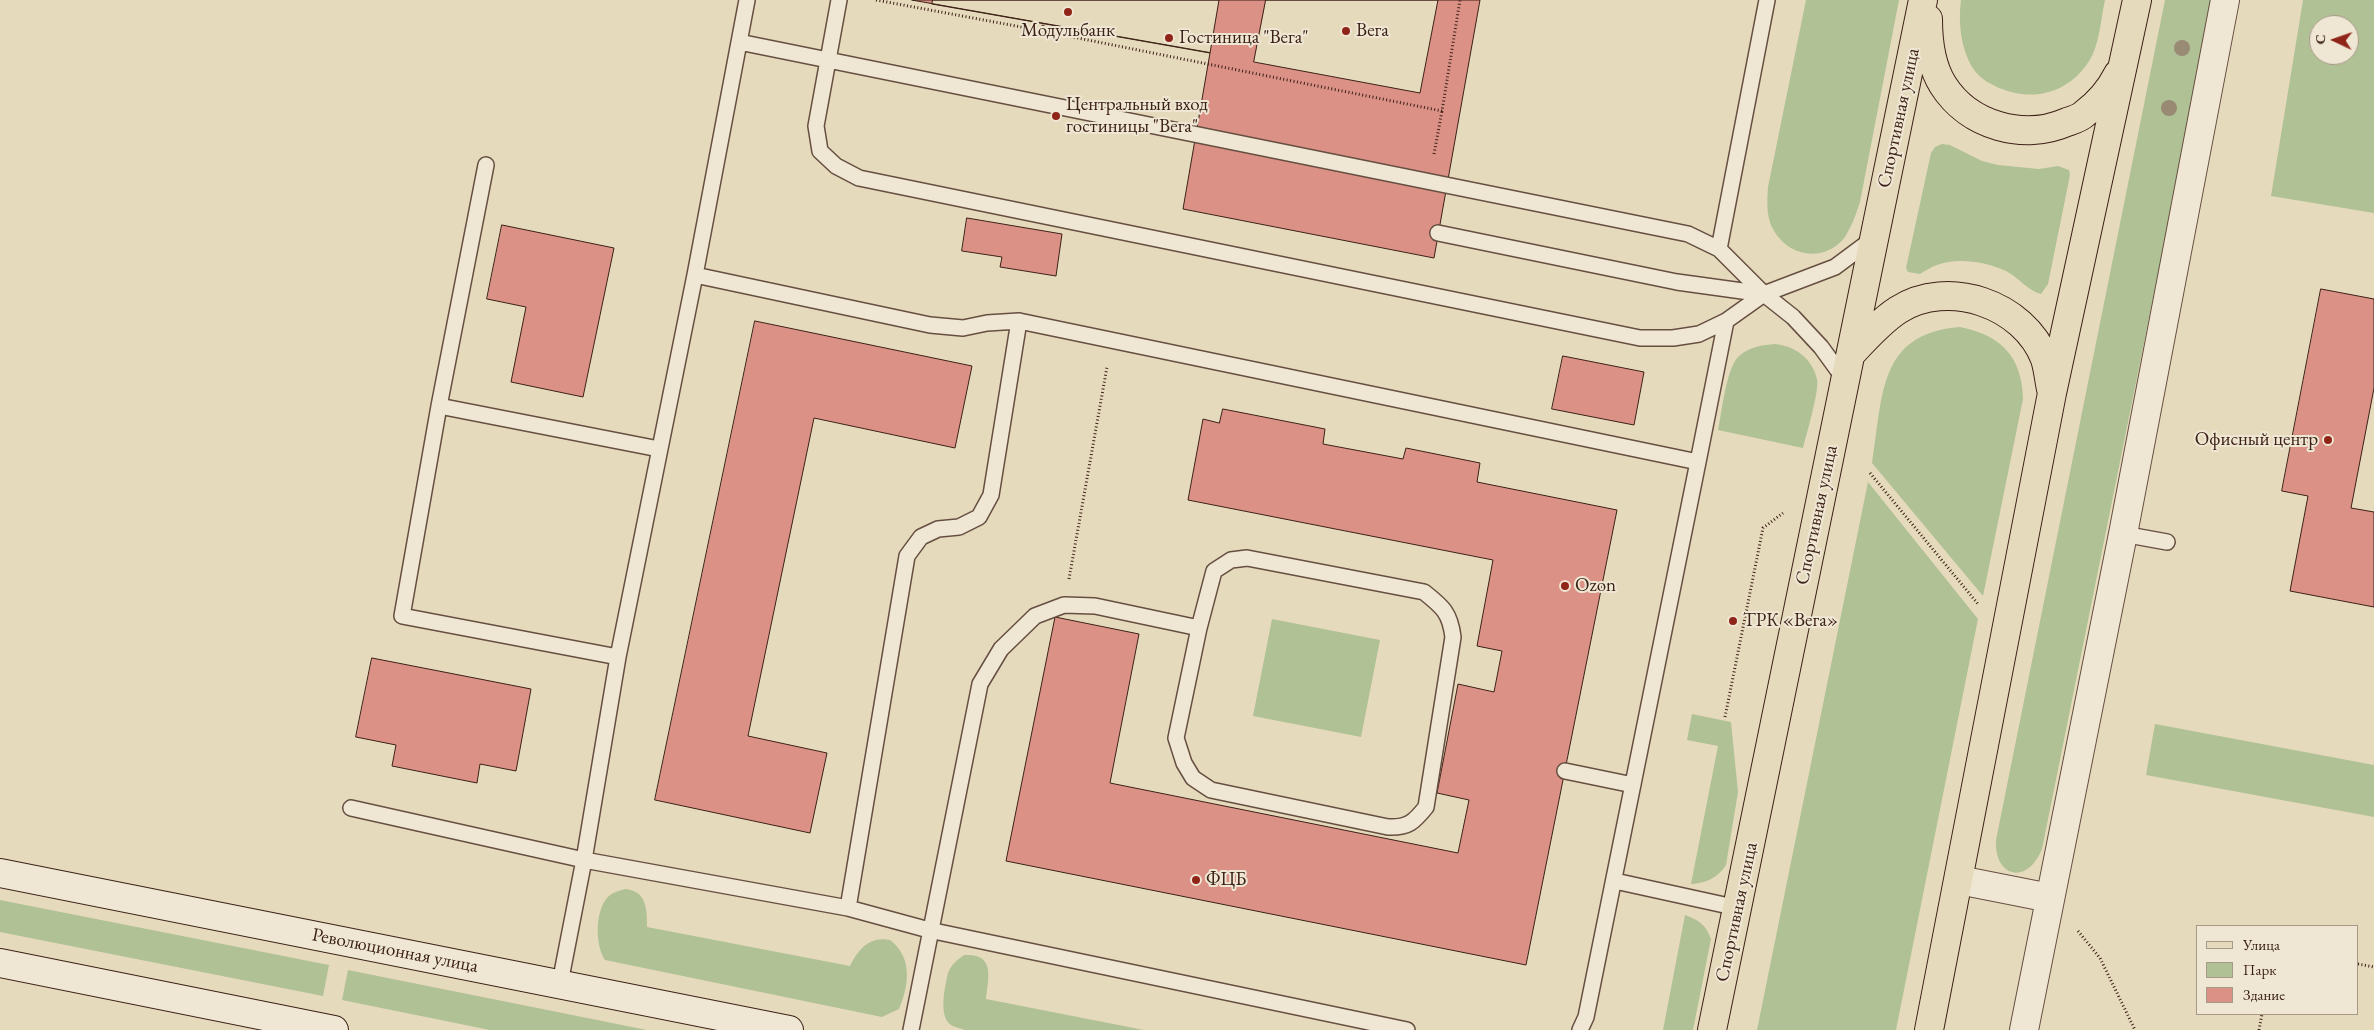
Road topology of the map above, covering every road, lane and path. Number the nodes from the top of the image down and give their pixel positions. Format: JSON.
{"nodes":[{"id":1,"x":747,"y":0,"type":"edge"},
{"id":2,"x":839,"y":0,"type":"edge"},
{"id":3,"x":876,"y":0,"type":"edge"},
{"id":4,"x":1460,"y":0,"type":"edge"},
{"id":5,"x":1767,"y":0,"type":"edge"},
{"id":6,"x":1923,"y":0,"type":"edge"},
{"id":7,"x":1928,"y":0,"type":"edge"},
{"id":8,"x":2137,"y":0,"type":"edge"},
{"id":9,"x":2225,"y":0,"type":"edge"},
{"id":10,"x":1043,"y":23,"type":"dead end"},
{"id":11,"x":1043,"y":31,"type":"junction"},
{"id":12,"x":739,"y":42,"type":"junction"},
{"id":13,"x":829,"y":60,"type":"junction"},
{"id":14,"x":2125,"y":61,"type":"junction"},
{"id":15,"x":486,"y":164,"type":"dead end"},
{"id":16,"x":1438,"y":233,"type":"dead end"},
{"id":17,"x":1874,"y":238,"type":"junction"},
{"id":18,"x":1719,"y":248,"type":"junction"},
{"id":19,"x":695,"y":275,"type":"junction"},
{"id":20,"x":1764,"y":294,"type":"junction"},
{"id":21,"x":1726,"y":321,"type":"junction"},
{"id":22,"x":1019,"y":322,"type":"junction"},
{"id":23,"x":1112,"y":340,"type":"junction"},
{"id":24,"x":1848,"y":367,"type":"junction"},
{"id":25,"x":2052,"y":393,"type":"junction"},
{"id":26,"x":439,"y":406,"type":"junction"},
{"id":27,"x":659,"y":449,"type":"junction"},
{"id":28,"x":1698,"y":462,"type":"junction"},
{"id":29,"x":1870,"y":473,"type":"dead end"},
{"id":30,"x":1785,"y":512,"type":"dead end"},
{"id":31,"x":2123,"y":534,"type":"junction"},
{"id":32,"x":2167,"y":542,"type":"dead end"},
{"id":33,"x":1064,"y":604,"type":"junction"},
{"id":34,"x":1983,"y":610,"type":"dead end"},
{"id":35,"x":1198,"y":628,"type":"junction"},
{"id":36,"x":618,"y":657,"type":"junction"},
{"id":37,"x":1725,"y":717,"type":"dead end"},
{"id":38,"x":1565,"y":771,"type":"dead end"},
{"id":39,"x":1633,"y":785,"type":"junction"},
{"id":40,"x":351,"y":808,"type":"dead end"},
{"id":41,"x":584,"y":860,"type":"junction"},
{"id":42,"x":0,"y":873,"type":"edge"},
{"id":43,"x":1959,"y":880,"type":"junction"},
{"id":44,"x":1615,"y":881,"type":"junction"},
{"id":45,"x":2050,"y":898,"type":"junction"},
{"id":46,"x":848,"y":908,"type":"junction"},
{"id":47,"x":1738,"y":908,"type":"junction"},
{"id":48,"x":930,"y":930,"type":"junction"},
{"id":49,"x":0,"y":963,"type":"edge"},
{"id":50,"x":2359,"y":964,"type":"edge"},
{"id":51,"x":2374,"y":967,"type":"edge"},
{"id":52,"x":560,"y":983,"type":"junction"},
{"id":53,"x":2262,"y":1015,"type":"edge"},
{"id":54,"x":334,"y":1030,"type":"edge"},
{"id":55,"x":789,"y":1030,"type":"edge"},
{"id":56,"x":911,"y":1030,"type":"edge"},
{"id":57,"x":1408,"y":1030,"type":"edge"},
{"id":58,"x":1580,"y":1030,"type":"edge"},
{"id":59,"x":1712,"y":1030,"type":"edge"},
{"id":60,"x":1929,"y":1030,"type":"edge"},
{"id":61,"x":2024,"y":1030,"type":"edge"},
{"id":62,"x":2135,"y":1030,"type":"edge"},
{"id":63,"x":2259,"y":1030,"type":"edge"}],
"edges":[{"from":1,"to":12,"type":"lane"},
{"from":2,"to":13,"type":"lane"},
{"from":3,"to":11,"type":"path"},
{"from":4,"to":11,"type":"path"},
{"from":5,"to":18,"type":"lane"},
{"from":6,"to":17,"type":"main road","name":"Спортивная улица"},
{"from":7,"to":14,"type":"main road"},
{"from":8,"to":14,"type":"main road"},
{"from":9,"to":31,"type":"street"},
{"from":10,"to":11,"type":"path"},
{"from":12,"to":13,"type":"lane"},
{"from":12,"to":19,"type":"lane"},
{"from":13,"to":18,"type":"lane"},
{"from":13,"to":21,"type":"lane"},
{"from":14,"to":25,"type":"main road"},
{"from":15,"to":26,"type":"lane"},
{"from":16,"to":20,"type":"lane"},
{"from":17,"to":20,"type":"lane"},
{"from":17,"to":24,"type":"main road","name":"Спортивная улица"},
{"from":18,"to":20,"type":"lane"},
{"from":19,"to":22,"type":"lane"},
{"from":19,"to":27,"type":"lane"},
{"from":20,"to":21,"type":"lane"},
{"from":20,"to":24,"type":"lane"},
{"from":21,"to":28,"type":"lane"},
{"from":22,"to":23,"type":"lane"},
{"from":22,"to":46,"type":"lane"},
{"from":23,"to":28,"type":"lane"},
{"from":23,"to":33,"type":"path"},
{"from":24,"to":25,"type":"main road"},
{"from":24,"to":47,"type":"main road","name":"Спортивная улица"},
{"from":25,"to":43,"type":"main road"},
{"from":26,"to":27,"type":"lane"},
{"from":26,"to":36,"type":"lane"},
{"from":27,"to":36,"type":"lane"},
{"from":28,"to":39,"type":"lane"},
{"from":29,"to":34,"type":"path"},
{"from":30,"to":37,"type":"path"},
{"from":31,"to":32,"type":"lane"},
{"from":31,"to":45,"type":"street"},
{"from":33,"to":35,"type":"lane"},
{"from":33,"to":48,"type":"lane"},
{"from":35,"to":35,"type":"lane"},
{"from":36,"to":41,"type":"lane"},
{"from":38,"to":39,"type":"lane"},
{"from":39,"to":44,"type":"lane"},
{"from":40,"to":41,"type":"lane"},
{"from":41,"to":46,"type":"lane"},
{"from":41,"to":52,"type":"lane"},
{"from":42,"to":52,"type":"street","name":"Революционная улица"},
{"from":43,"to":45,"type":"street"},
{"from":43,"to":60,"type":"main road"},
{"from":44,"to":47,"type":"lane"},
{"from":44,"to":58,"type":"lane"},
{"from":45,"to":61,"type":"street"},
{"from":45,"to":62,"type":"path"},
{"from":46,"to":48,"type":"lane"},
{"from":47,"to":59,"type":"main road","name":"Спортивная улица"},
{"from":48,"to":56,"type":"lane"},
{"from":48,"to":57,"type":"lane"},
{"from":49,"to":54,"type":"street"},
{"from":50,"to":51,"type":"path"},
{"from":52,"to":55,"type":"street","name":"Революционная улица"},
{"from":53,"to":63,"type":"path"}]}
